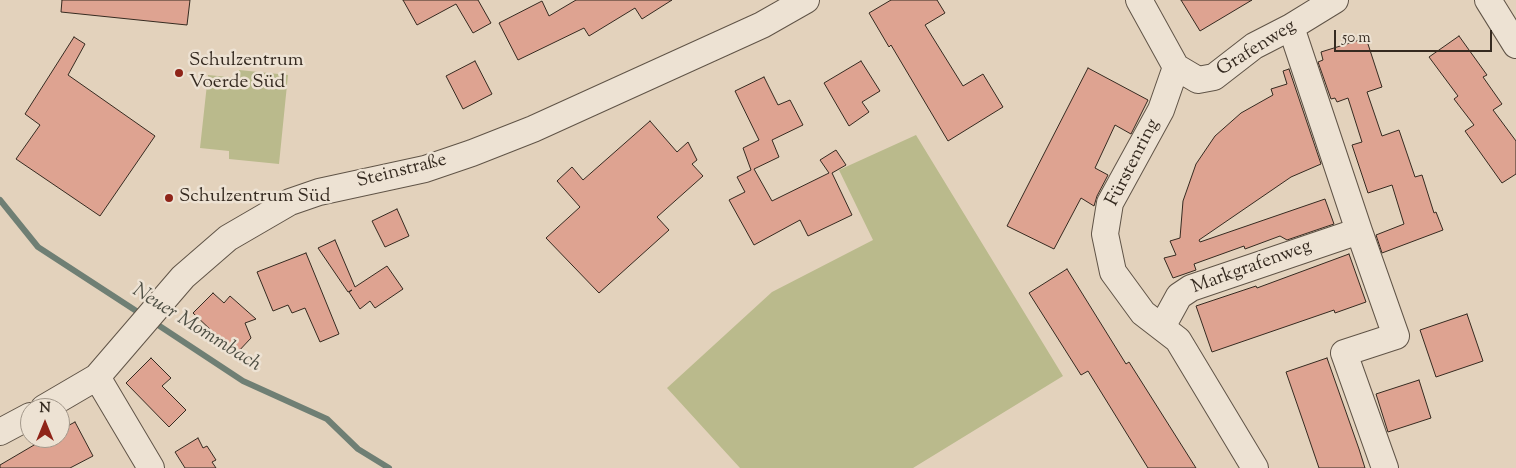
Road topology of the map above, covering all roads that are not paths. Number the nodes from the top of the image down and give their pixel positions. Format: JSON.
{"nodes":[{"id":1,"x":806,"y":0,"type":"edge"},
{"id":2,"x":1139,"y":0,"type":"edge"},
{"id":3,"x":1336,"y":0,"type":"edge"},
{"id":4,"x":1488,"y":0,"type":"edge"},
{"id":5,"x":1292,"y":28,"type":"junction"},
{"id":6,"x":1516,"y":45,"type":"edge"},
{"id":7,"x":1176,"y":67,"type":"junction"},
{"id":8,"x":1359,"y":231,"type":"junction"},
{"id":9,"x":1162,"y":328,"type":"junction"},
{"id":10,"x":98,"y":377,"type":"junction"},
{"id":11,"x":61,"y":398,"type":"edge"},
{"id":12,"x":20,"y":421,"type":"edge"},
{"id":13,"x":0,"y":432,"type":"edge"},
{"id":14,"x":151,"y":468,"type":"edge"},
{"id":15,"x":1255,"y":468,"type":"edge"},
{"id":16,"x":1385,"y":468,"type":"edge"}],
"edges":[{"from":1,"to":10,"type":"street","name":"Steinstraße"},
{"from":2,"to":7,"type":"street"},
{"from":3,"to":5,"type":"street","name":"Grafenweg"},
{"from":4,"to":6,"type":"street"},
{"from":5,"to":7,"type":"street","name":"Grafenweg"},
{"from":5,"to":8,"type":"street"},
{"from":7,"to":9,"type":"street","name":"Fürstenring"},
{"from":8,"to":9,"type":"street","name":"Markgrafenweg"},
{"from":8,"to":16,"type":"street"},
{"from":9,"to":15,"type":"street","name":"Fürstenring"},
{"from":10,"to":11,"type":"street","name":"Steinstraße"},
{"from":10,"to":14,"type":"street"},
{"from":12,"to":13,"type":"street"}]}
